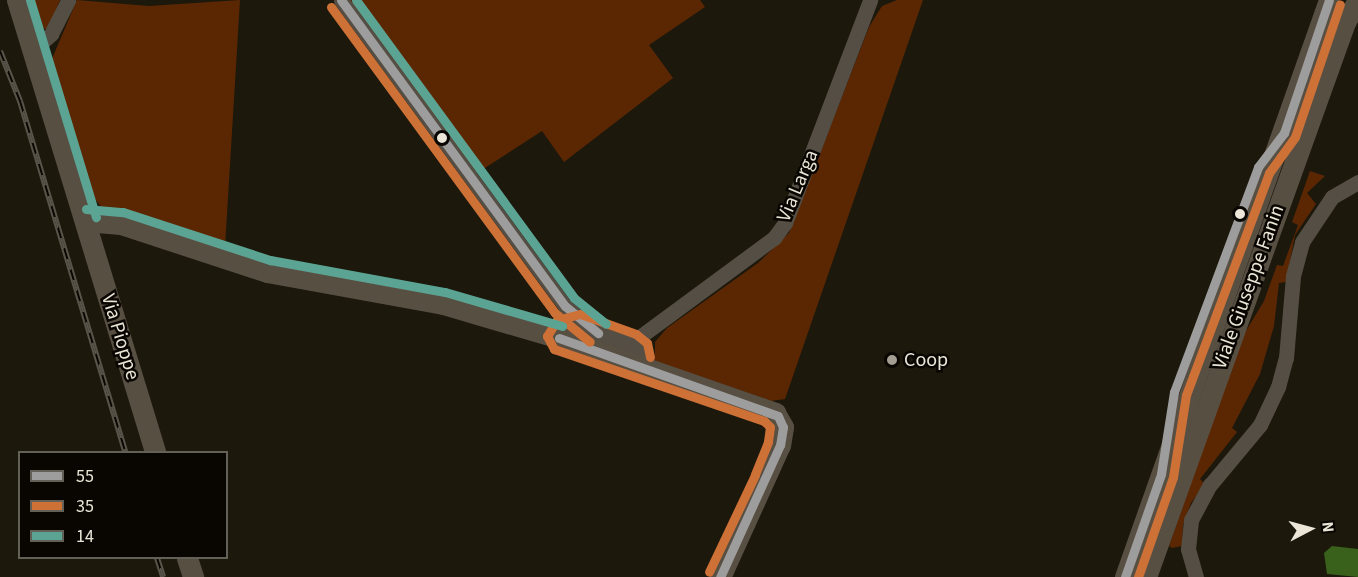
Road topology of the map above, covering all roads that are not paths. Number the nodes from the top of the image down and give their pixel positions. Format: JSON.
{"nodes":[{"id":1,"x":17,"y":0,"type":"edge"},
{"id":2,"x":68,"y":0,"type":"edge"},
{"id":3,"x":342,"y":0,"type":"edge"},
{"id":4,"x":870,"y":0,"type":"edge"},
{"id":5,"x":1329,"y":0,"type":"edge"},
{"id":6,"x":1358,"y":0,"type":"edge"},
{"id":7,"x":34,"y":49,"type":"junction"},
{"id":8,"x":1358,"y":182,"type":"edge"},
{"id":9,"x":85,"y":221,"type":"junction"},
{"id":10,"x":598,"y":333,"type":"junction"},
{"id":11,"x":559,"y":338,"type":"junction"},
{"id":12,"x":630,"y":344,"type":"junction"},
{"id":13,"x":639,"y":364,"type":"junction"},
{"id":14,"x":154,"y":451,"type":"edge"},
{"id":15,"x":187,"y":559,"type":"edge"},
{"id":16,"x":193,"y":577,"type":"edge"},
{"id":17,"x":720,"y":577,"type":"edge"},
{"id":18,"x":1125,"y":577,"type":"edge"},
{"id":19,"x":1146,"y":577,"type":"edge"},
{"id":20,"x":1196,"y":577,"type":"edge"}],
"edges":[{"from":1,"to":7,"type":"street"},
{"from":2,"to":7,"type":"street"},
{"from":3,"to":10,"type":"street"},
{"from":4,"to":12,"type":"street","name":"Via Larga"},
{"from":5,"to":18,"type":"street","name":"Viale Giuseppe Fanin"},
{"from":6,"to":19,"type":"street","name":"Viale Giuseppe Fanin"},
{"from":7,"to":9,"type":"street"},
{"from":8,"to":20,"type":"street"},
{"from":9,"to":11,"type":"street"},
{"from":9,"to":14,"type":"street","name":"Via Pioppe"},
{"from":10,"to":11,"type":"street"},
{"from":10,"to":12,"type":"street"},
{"from":11,"to":13,"type":"street"},
{"from":12,"to":13,"type":"street"},
{"from":13,"to":17,"type":"street"},
{"from":15,"to":16,"type":"street"}]}
